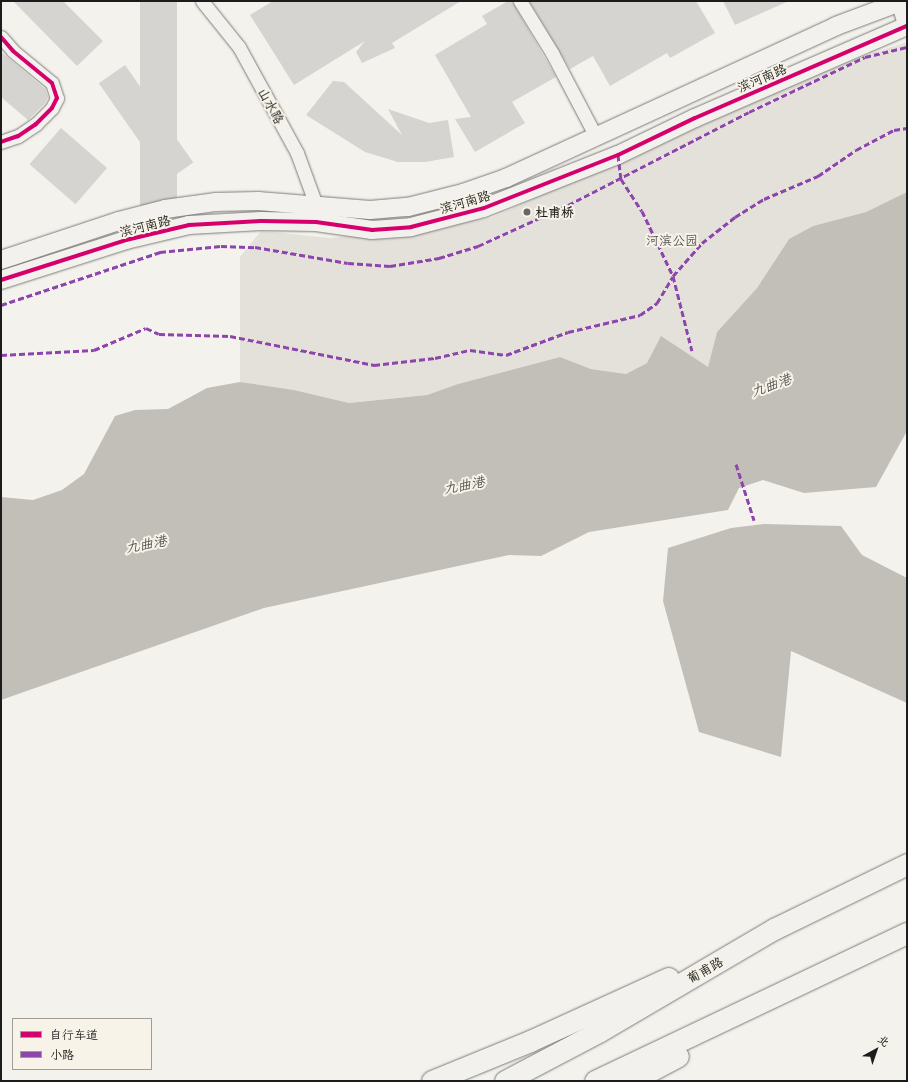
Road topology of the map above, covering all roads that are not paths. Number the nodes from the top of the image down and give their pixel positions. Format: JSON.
{"nodes":[{"id":1,"x":202,"y":1,"type":"edge"},
{"id":2,"x":520,"y":1,"type":"edge"},
{"id":3,"x":899,"y":1,"type":"edge"},
{"id":4,"x":906,"y":27,"type":"edge"},
{"id":5,"x":1,"y":37,"type":"edge"},
{"id":6,"x":595,"y":135,"type":"junction"},
{"id":7,"x":1,"y":142,"type":"edge"},
{"id":8,"x":316,"y":214,"type":"junction"},
{"id":9,"x":1,"y":260,"type":"edge"},
{"id":10,"x":1,"y":280,"type":"edge"},
{"id":11,"x":907,"y":864,"type":"edge"},
{"id":12,"x":774,"y":929,"type":"junction"},
{"id":13,"x":907,"y":933,"type":"edge"},
{"id":14,"x":432,"y":1081,"type":"edge"},
{"id":15,"x":505,"y":1081,"type":"edge"},
{"id":16,"x":594,"y":1081,"type":"edge"},
{"id":17,"x":631,"y":1081,"type":"edge"}],
"edges":[{"from":1,"to":8,"type":"street","name":"山水路"},
{"from":2,"to":6,"type":"street"},
{"from":3,"to":4,"type":"street"},
{"from":3,"to":6,"type":"street"},
{"from":4,"to":8,"type":"street","name":"滨河南路"},
{"from":5,"to":7,"type":"street"},
{"from":6,"to":8,"type":"street"},
{"from":8,"to":9,"type":"street"},
{"from":8,"to":10,"type":"street","name":"滨河南路"},
{"from":11,"to":12,"type":"main road","name":"葡甫路"},
{"from":12,"to":14,"type":"main road"},
{"from":12,"to":15,"type":"main road","name":"葡甫路"},
{"from":13,"to":16,"type":"main road"},
{"from":13,"to":17,"type":"main road"}]}
